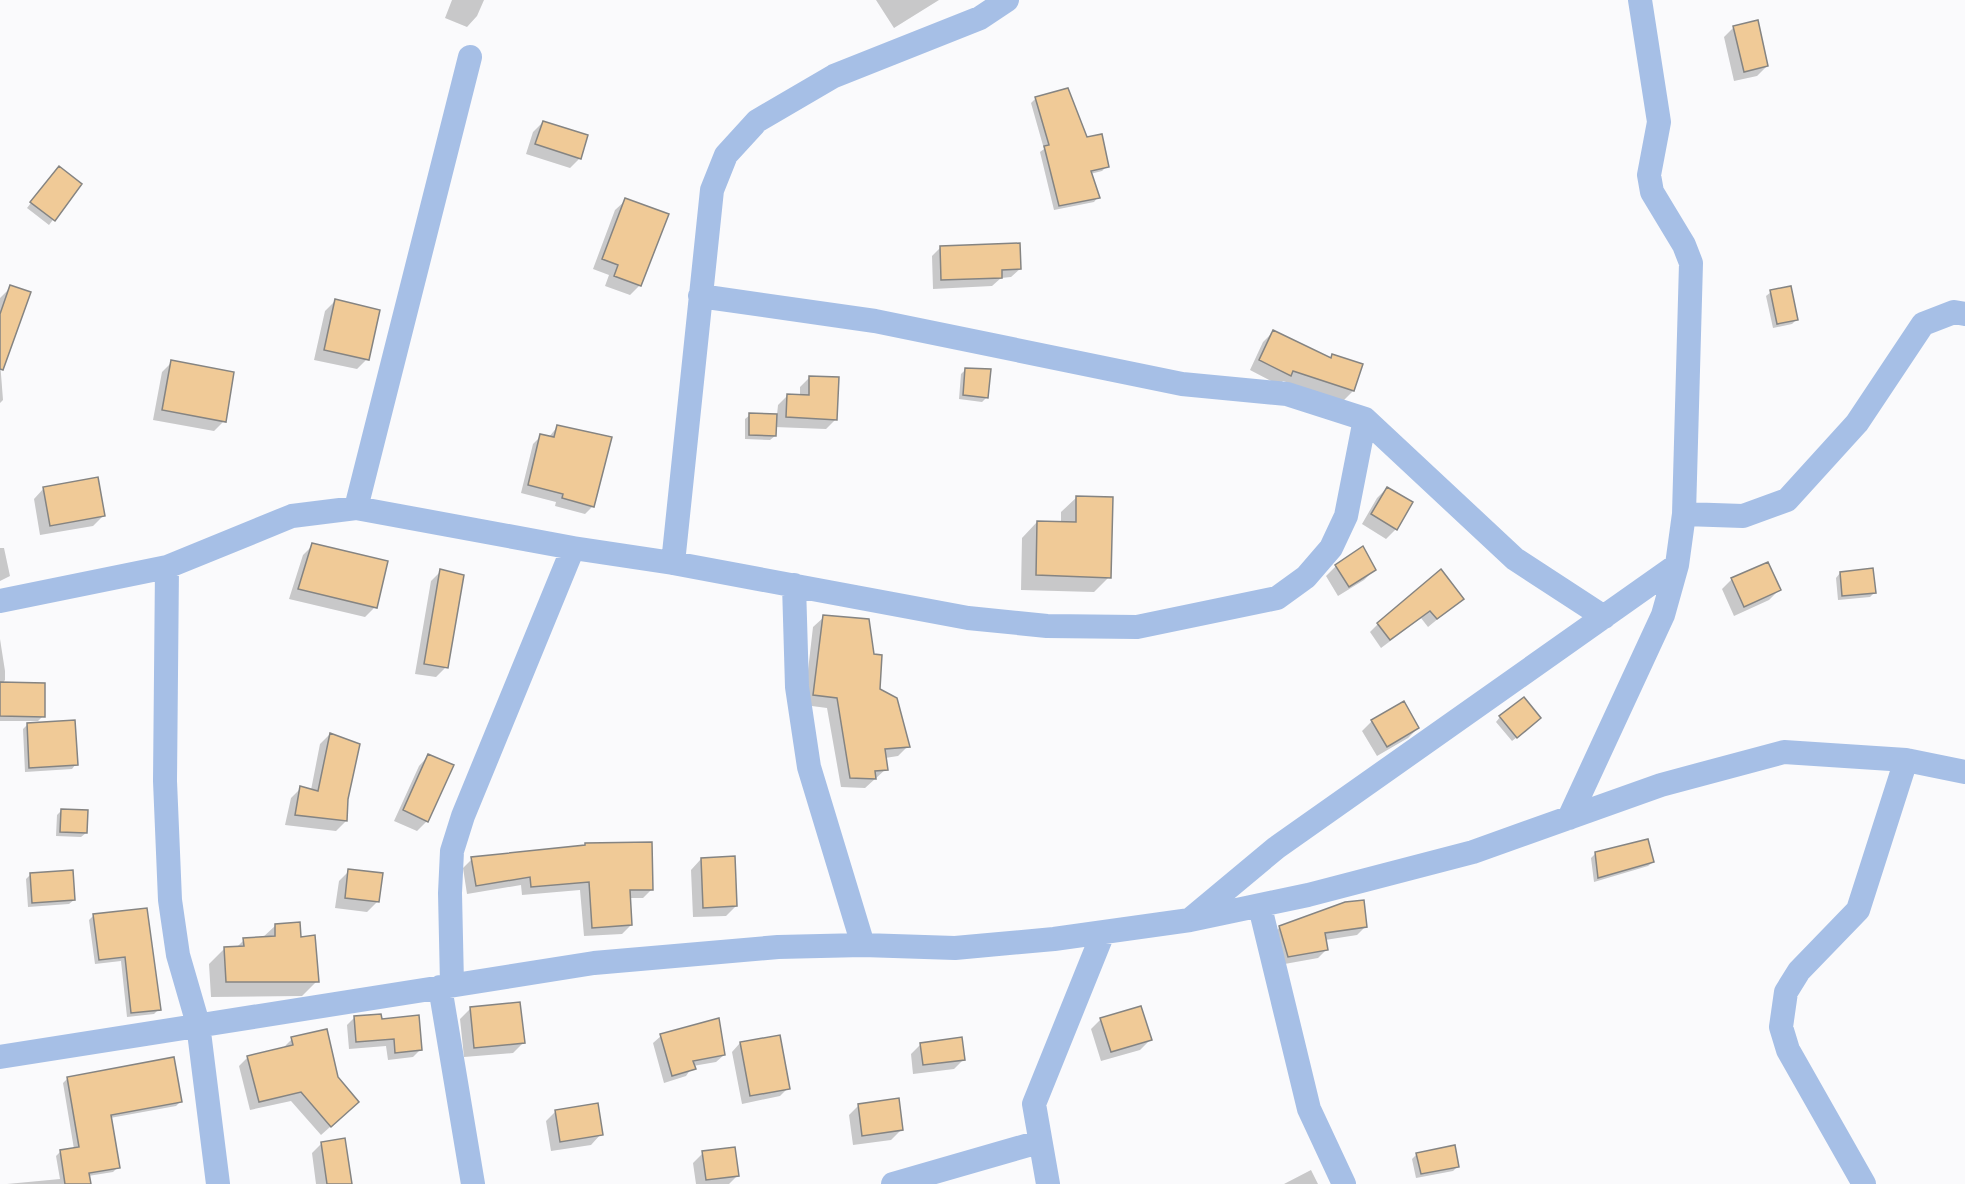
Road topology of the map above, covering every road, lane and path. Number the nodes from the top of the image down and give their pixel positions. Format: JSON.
{"nodes":[{"id":1,"x":1007,"y":0,"type":"edge"},
{"id":2,"x":1640,"y":0,"type":"edge"},
{"id":3,"x":470,"y":57,"type":"dead end"},
{"id":4,"x":700,"y":296,"type":"junction"},
{"id":5,"x":1965,"y":314,"type":"edge"},
{"id":6,"x":1365,"y":418,"type":"junction"},
{"id":7,"x":356,"y":508,"type":"junction"},
{"id":8,"x":1684,"y":514,"type":"junction"},
{"id":9,"x":573,"y":548,"type":"junction"},
{"id":10,"x":673,"y":563,"type":"junction"},
{"id":11,"x":1677,"y":565,"type":"junction"},
{"id":12,"x":167,"y":567,"type":"junction"},
{"id":13,"x":794,"y":585,"type":"junction"},
{"id":14,"x":0,"y":601,"type":"edge"},
{"id":15,"x":1604,"y":617,"type":"junction"},
{"id":16,"x":1906,"y":760,"type":"junction"},
{"id":17,"x":1965,"y":772,"type":"edge"},
{"id":18,"x":1569,"y":818,"type":"junction"},
{"id":19,"x":1260,"y":907,"type":"junction"},
{"id":20,"x":1190,"y":920,"type":"junction"},
{"id":21,"x":1103,"y":933,"type":"junction"},
{"id":22,"x":863,"y":945,"type":"junction"},
{"id":23,"x":446,"y":985,"type":"junction"},
{"id":24,"x":198,"y":1024,"type":"junction"},
{"id":25,"x":0,"y":1057,"type":"edge"},
{"id":26,"x":1039,"y":1142,"type":"junction"},
{"id":27,"x":218,"y":1184,"type":"edge"},
{"id":28,"x":473,"y":1184,"type":"edge"},
{"id":29,"x":893,"y":1184,"type":"edge"},
{"id":30,"x":1048,"y":1184,"type":"edge"},
{"id":31,"x":1344,"y":1184,"type":"edge"},
{"id":32,"x":1864,"y":1184,"type":"edge"}],
"edges":[{"from":1,"to":4,"type":"street"},
{"from":2,"to":8,"type":"street"},
{"from":3,"to":7,"type":"street"},
{"from":4,"to":6,"type":"street"},
{"from":4,"to":10,"type":"street"},
{"from":5,"to":8,"type":"street"},
{"from":6,"to":13,"type":"street"},
{"from":6,"to":15,"type":"street"},
{"from":7,"to":9,"type":"street"},
{"from":7,"to":12,"type":"street"},
{"from":8,"to":11,"type":"street"},
{"from":9,"to":10,"type":"street"},
{"from":9,"to":23,"type":"street"},
{"from":10,"to":13,"type":"street"},
{"from":11,"to":15,"type":"street"},
{"from":11,"to":18,"type":"street"},
{"from":12,"to":14,"type":"street"},
{"from":12,"to":24,"type":"street"},
{"from":13,"to":22,"type":"street"},
{"from":15,"to":20,"type":"street"},
{"from":16,"to":17,"type":"street"},
{"from":16,"to":18,"type":"street"},
{"from":16,"to":32,"type":"street"},
{"from":18,"to":19,"type":"street"},
{"from":19,"to":20,"type":"street"},
{"from":19,"to":31,"type":"street"},
{"from":20,"to":21,"type":"street"},
{"from":21,"to":22,"type":"street"},
{"from":21,"to":26,"type":"street"},
{"from":22,"to":23,"type":"street"},
{"from":23,"to":24,"type":"street"},
{"from":23,"to":28,"type":"street"},
{"from":24,"to":25,"type":"street"},
{"from":24,"to":27,"type":"street"},
{"from":26,"to":29,"type":"street"},
{"from":26,"to":30,"type":"street"}]}
